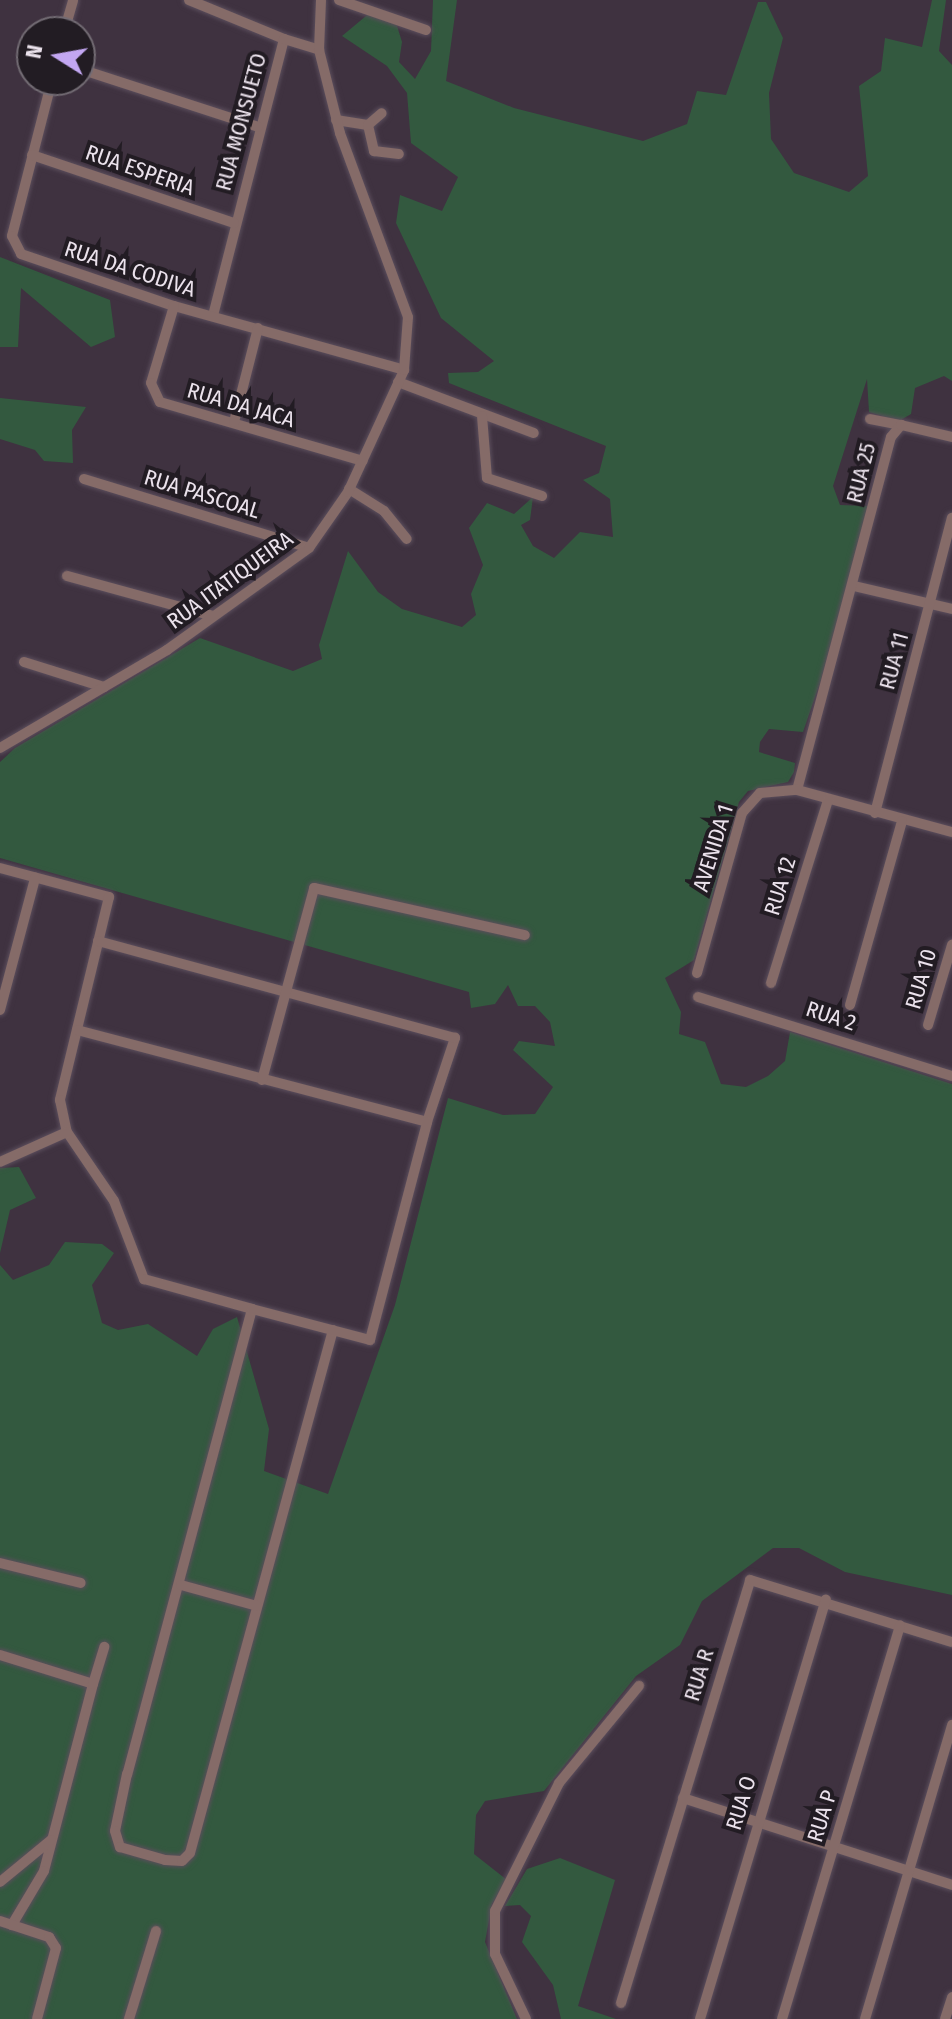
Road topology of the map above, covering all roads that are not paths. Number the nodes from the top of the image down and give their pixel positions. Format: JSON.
{"nodes":[{"id":1,"x":189,"y":0,"type":"edge"},
{"id":2,"x":321,"y":0,"type":"edge"},
{"id":3,"x":339,"y":0,"type":"edge"},
{"id":4,"x":426,"y":30,"type":"dead end"},
{"id":5,"x":284,"y":39,"type":"junction"},
{"id":6,"x":319,"y":50,"type":"junction"},
{"id":7,"x":96,"y":74,"type":"edge"},
{"id":8,"x":48,"y":96,"type":"edge"},
{"id":9,"x":382,"y":113,"type":"dead end"},
{"id":10,"x":336,"y":120,"type":"junction"},
{"id":11,"x":368,"y":125,"type":"junction"},
{"id":12,"x":258,"y":127,"type":"junction"},
{"id":13,"x":399,"y":154,"type":"dead end"},
{"id":14,"x":32,"y":155,"type":"junction"},
{"id":15,"x":234,"y":223,"type":"junction"},
{"id":16,"x":174,"y":306,"type":"junction"},
{"id":17,"x":213,"y":316,"type":"junction"},
{"id":18,"x":258,"y":328,"type":"junction"},
{"id":19,"x":404,"y":370,"type":"junction"},
{"id":20,"x":398,"y":382,"type":"junction"},
{"id":21,"x":482,"y":416,"type":"junction"},
{"id":22,"x":870,"y":419,"type":"dead end"},
{"id":23,"x":234,"y":422,"type":"junction"},
{"id":24,"x":901,"y":425,"type":"junction"},
{"id":25,"x":534,"y":433,"type":"dead end"},
{"id":26,"x":952,"y":437,"type":"edge"},
{"id":27,"x":363,"y":461,"type":"junction"},
{"id":28,"x":84,"y":479,"type":"dead end"},
{"id":29,"x":349,"y":489,"type":"junction"},
{"id":30,"x":542,"y":496,"type":"dead end"},
{"id":31,"x":952,"y":518,"type":"edge"},
{"id":32,"x":407,"y":539,"type":"dead end"},
{"id":33,"x":309,"y":548,"type":"junction"},
{"id":34,"x":67,"y":576,"type":"dead end"},
{"id":35,"x":854,"y":586,"type":"junction"},
{"id":36,"x":930,"y":603,"type":"junction"},
{"id":37,"x":952,"y":609,"type":"edge"},
{"id":38,"x":210,"y":615,"type":"junction"},
{"id":39,"x":24,"y":662,"type":"dead end"},
{"id":40,"x":104,"y":687,"type":"junction"},
{"id":41,"x":0,"y":748,"type":"edge"},
{"id":42,"x":797,"y":790,"type":"junction"},
{"id":43,"x":828,"y":800,"type":"junction"},
{"id":44,"x":875,"y":813,"type":"junction"},
{"id":45,"x":902,"y":821,"type":"junction"},
{"id":46,"x":951,"y":827,"type":"edge"},
{"id":47,"x":0,"y":868,"type":"edge"},
{"id":48,"x":35,"y":878,"type":"junction"},
{"id":49,"x":525,"y":935,"type":"dead end"},
{"id":50,"x":98,"y":941,"type":"junction"},
{"id":51,"x":952,"y":945,"type":"edge"},
{"id":52,"x":697,"y":973,"type":"dead end"},
{"id":53,"x":3,"y":983,"type":"edge"},
{"id":54,"x":771,"y":983,"type":"dead end"},
{"id":55,"x":287,"y":992,"type":"junction"},
{"id":56,"x":698,"y":997,"type":"dead end"},
{"id":57,"x":850,"y":1005,"type":"dead end"},
{"id":58,"x":0,"y":1010,"type":"edge"},
{"id":59,"x":928,"y":1025,"type":"dead end"},
{"id":60,"x":77,"y":1030,"type":"junction"},
{"id":61,"x":952,"y":1076,"type":"edge"},
{"id":62,"x":262,"y":1080,"type":"junction"},
{"id":63,"x":427,"y":1122,"type":"junction"},
{"id":64,"x":67,"y":1132,"type":"junction"},
{"id":65,"x":0,"y":1162,"type":"edge"},
{"id":66,"x":252,"y":1309,"type":"junction"},
{"id":67,"x":333,"y":1330,"type":"junction"},
{"id":68,"x":0,"y":1563,"type":"edge"},
{"id":69,"x":81,"y":1583,"type":"dead end"},
{"id":70,"x":181,"y":1585,"type":"junction"},
{"id":71,"x":826,"y":1600,"type":"junction"},
{"id":72,"x":257,"y":1606,"type":"junction"},
{"id":73,"x":900,"y":1625,"type":"junction"},
{"id":74,"x":952,"y":1642,"type":"edge"},
{"id":75,"x":104,"y":1647,"type":"dead end"},
{"id":76,"x":0,"y":1655,"type":"edge"},
{"id":77,"x":93,"y":1684,"type":"junction"},
{"id":78,"x":639,"y":1686,"type":"dead end"},
{"id":79,"x":952,"y":1725,"type":"edge"},
{"id":80,"x":683,"y":1798,"type":"junction"},
{"id":81,"x":756,"y":1820,"type":"junction"},
{"id":82,"x":53,"y":1839,"type":"junction"},
{"id":83,"x":834,"y":1844,"type":"junction"},
{"id":84,"x":908,"y":1871,"type":"junction"},
{"id":85,"x":0,"y":1882,"type":"edge"},
{"id":86,"x":952,"y":1885,"type":"edge"},
{"id":87,"x":0,"y":1921,"type":"edge"},
{"id":88,"x":12,"y":1925,"type":"junction"},
{"id":89,"x":156,"y":1931,"type":"dead end"},
{"id":90,"x":952,"y":1997,"type":"edge"},
{"id":91,"x":621,"y":2003,"type":"dead end"},
{"id":92,"x":37,"y":2019,"type":"edge"},
{"id":93,"x":129,"y":2019,"type":"edge"},
{"id":94,"x":526,"y":2019,"type":"edge"},
{"id":95,"x":700,"y":2019,"type":"edge"},
{"id":96,"x":782,"y":2019,"type":"edge"},
{"id":97,"x":865,"y":2019,"type":"edge"},
{"id":98,"x":945,"y":2019,"type":"edge"}],
"edges":[{"from":1,"to":5,"type":"street","name":"RUA MONSUETO"},
{"from":2,"to":6,"type":"street","name":"RUA ITATIQUEIRA"},
{"from":3,"to":4,"type":"street"},
{"from":5,"to":6,"type":"street"},
{"from":5,"to":12,"type":"street","name":"RUA MONSUETO"},
{"from":6,"to":10,"type":"street","name":"RUA ITATIQUEIRA"},
{"from":7,"to":12,"type":"street"},
{"from":8,"to":14,"type":"street","name":"RUA DA CODIVA"},
{"from":9,"to":11,"type":"street"},
{"from":10,"to":11,"type":"street"},
{"from":10,"to":19,"type":"street","name":"RUA ITATIQUEIRA"},
{"from":11,"to":13,"type":"street"},
{"from":12,"to":15,"type":"street","name":"RUA MONSUETO"},
{"from":14,"to":15,"type":"street","name":"RUA ESPERIA"},
{"from":14,"to":16,"type":"street","name":"RUA DA CODIVA"},
{"from":15,"to":17,"type":"street","name":"RUA MONSUETO"},
{"from":16,"to":17,"type":"street","name":"RUA DA CODIVA"},
{"from":16,"to":23,"type":"street","name":"RUA DA JACA"},
{"from":17,"to":18,"type":"street","name":"RUA DA CODIVA"},
{"from":18,"to":19,"type":"street","name":"RUA DA CODIVA"},
{"from":18,"to":23,"type":"street"},
{"from":19,"to":20,"type":"street","name":"RUA ITATIQUEIRA"},
{"from":20,"to":21,"type":"street"},
{"from":20,"to":27,"type":"street","name":"RUA ITATIQUEIRA"},
{"from":21,"to":25,"type":"street"},
{"from":21,"to":30,"type":"street"},
{"from":22,"to":24,"type":"street"},
{"from":23,"to":27,"type":"street","name":"RUA DA JACA"},
{"from":24,"to":26,"type":"street","name":"RUA 25"},
{"from":24,"to":35,"type":"street","name":"RUA 25"},
{"from":27,"to":29,"type":"street","name":"RUA ITATIQUEIRA"},
{"from":28,"to":33,"type":"street","name":"RUA PASCOAL"},
{"from":29,"to":32,"type":"street"},
{"from":29,"to":33,"type":"street","name":"RUA ITATIQUEIRA"},
{"from":31,"to":36,"type":"street","name":"RUA 11"},
{"from":33,"to":38,"type":"street","name":"RUA ITATIQUEIRA"},
{"from":34,"to":38,"type":"street"},
{"from":35,"to":36,"type":"street"},
{"from":35,"to":42,"type":"street","name":"RUA 25"},
{"from":36,"to":37,"type":"street"},
{"from":36,"to":44,"type":"street","name":"RUA 11"},
{"from":38,"to":40,"type":"street","name":"RUA ITATIQUEIRA"},
{"from":39,"to":40,"type":"street"},
{"from":40,"to":41,"type":"street","name":"RUA ITATIQUEIRA"},
{"from":42,"to":43,"type":"street","name":"AVENIDA 1"},
{"from":42,"to":52,"type":"street","name":"AVENIDA 1"},
{"from":43,"to":44,"type":"street","name":"AVENIDA 1"},
{"from":43,"to":54,"type":"street","name":"RUA 12"},
{"from":44,"to":45,"type":"street","name":"AVENIDA 1"},
{"from":45,"to":46,"type":"street","name":"AVENIDA 1"},
{"from":45,"to":57,"type":"street"},
{"from":47,"to":48,"type":"street"},
{"from":48,"to":50,"type":"street"},
{"from":48,"to":53,"type":"street"},
{"from":49,"to":55,"type":"street"},
{"from":50,"to":55,"type":"street"},
{"from":50,"to":60,"type":"street"},
{"from":51,"to":59,"type":"street","name":"RUA 10"},
{"from":53,"to":58,"type":"street"},
{"from":55,"to":62,"type":"street"},
{"from":55,"to":63,"type":"street"},
{"from":56,"to":61,"type":"street","name":"RUA 2"},
{"from":60,"to":62,"type":"street"},
{"from":60,"to":64,"type":"street"},
{"from":62,"to":63,"type":"street"},
{"from":63,"to":67,"type":"street"},
{"from":64,"to":65,"type":"street"},
{"from":64,"to":66,"type":"street"},
{"from":66,"to":67,"type":"street"},
{"from":66,"to":70,"type":"street"},
{"from":67,"to":72,"type":"street"},
{"from":68,"to":69,"type":"street"},
{"from":70,"to":72,"type":"street"},
{"from":70,"to":72,"type":"street"},
{"from":71,"to":73,"type":"street"},
{"from":71,"to":80,"type":"street","name":"RUA R"},
{"from":71,"to":81,"type":"street","name":"RUA O"},
{"from":73,"to":74,"type":"street"},
{"from":73,"to":83,"type":"street","name":"RUA P"},
{"from":75,"to":77,"type":"street"},
{"from":76,"to":77,"type":"street"},
{"from":77,"to":82,"type":"street"},
{"from":78,"to":94,"type":"street"},
{"from":79,"to":84,"type":"street"},
{"from":80,"to":81,"type":"street"},
{"from":80,"to":91,"type":"street"},
{"from":81,"to":83,"type":"street"},
{"from":81,"to":95,"type":"street","name":"RUA O"},
{"from":82,"to":85,"type":"street"},
{"from":82,"to":88,"type":"street"},
{"from":83,"to":84,"type":"street"},
{"from":83,"to":96,"type":"street","name":"RUA P"},
{"from":84,"to":86,"type":"street"},
{"from":84,"to":97,"type":"street"},
{"from":87,"to":88,"type":"street"},
{"from":88,"to":92,"type":"street"},
{"from":89,"to":93,"type":"street"},
{"from":90,"to":98,"type":"street"}]}
